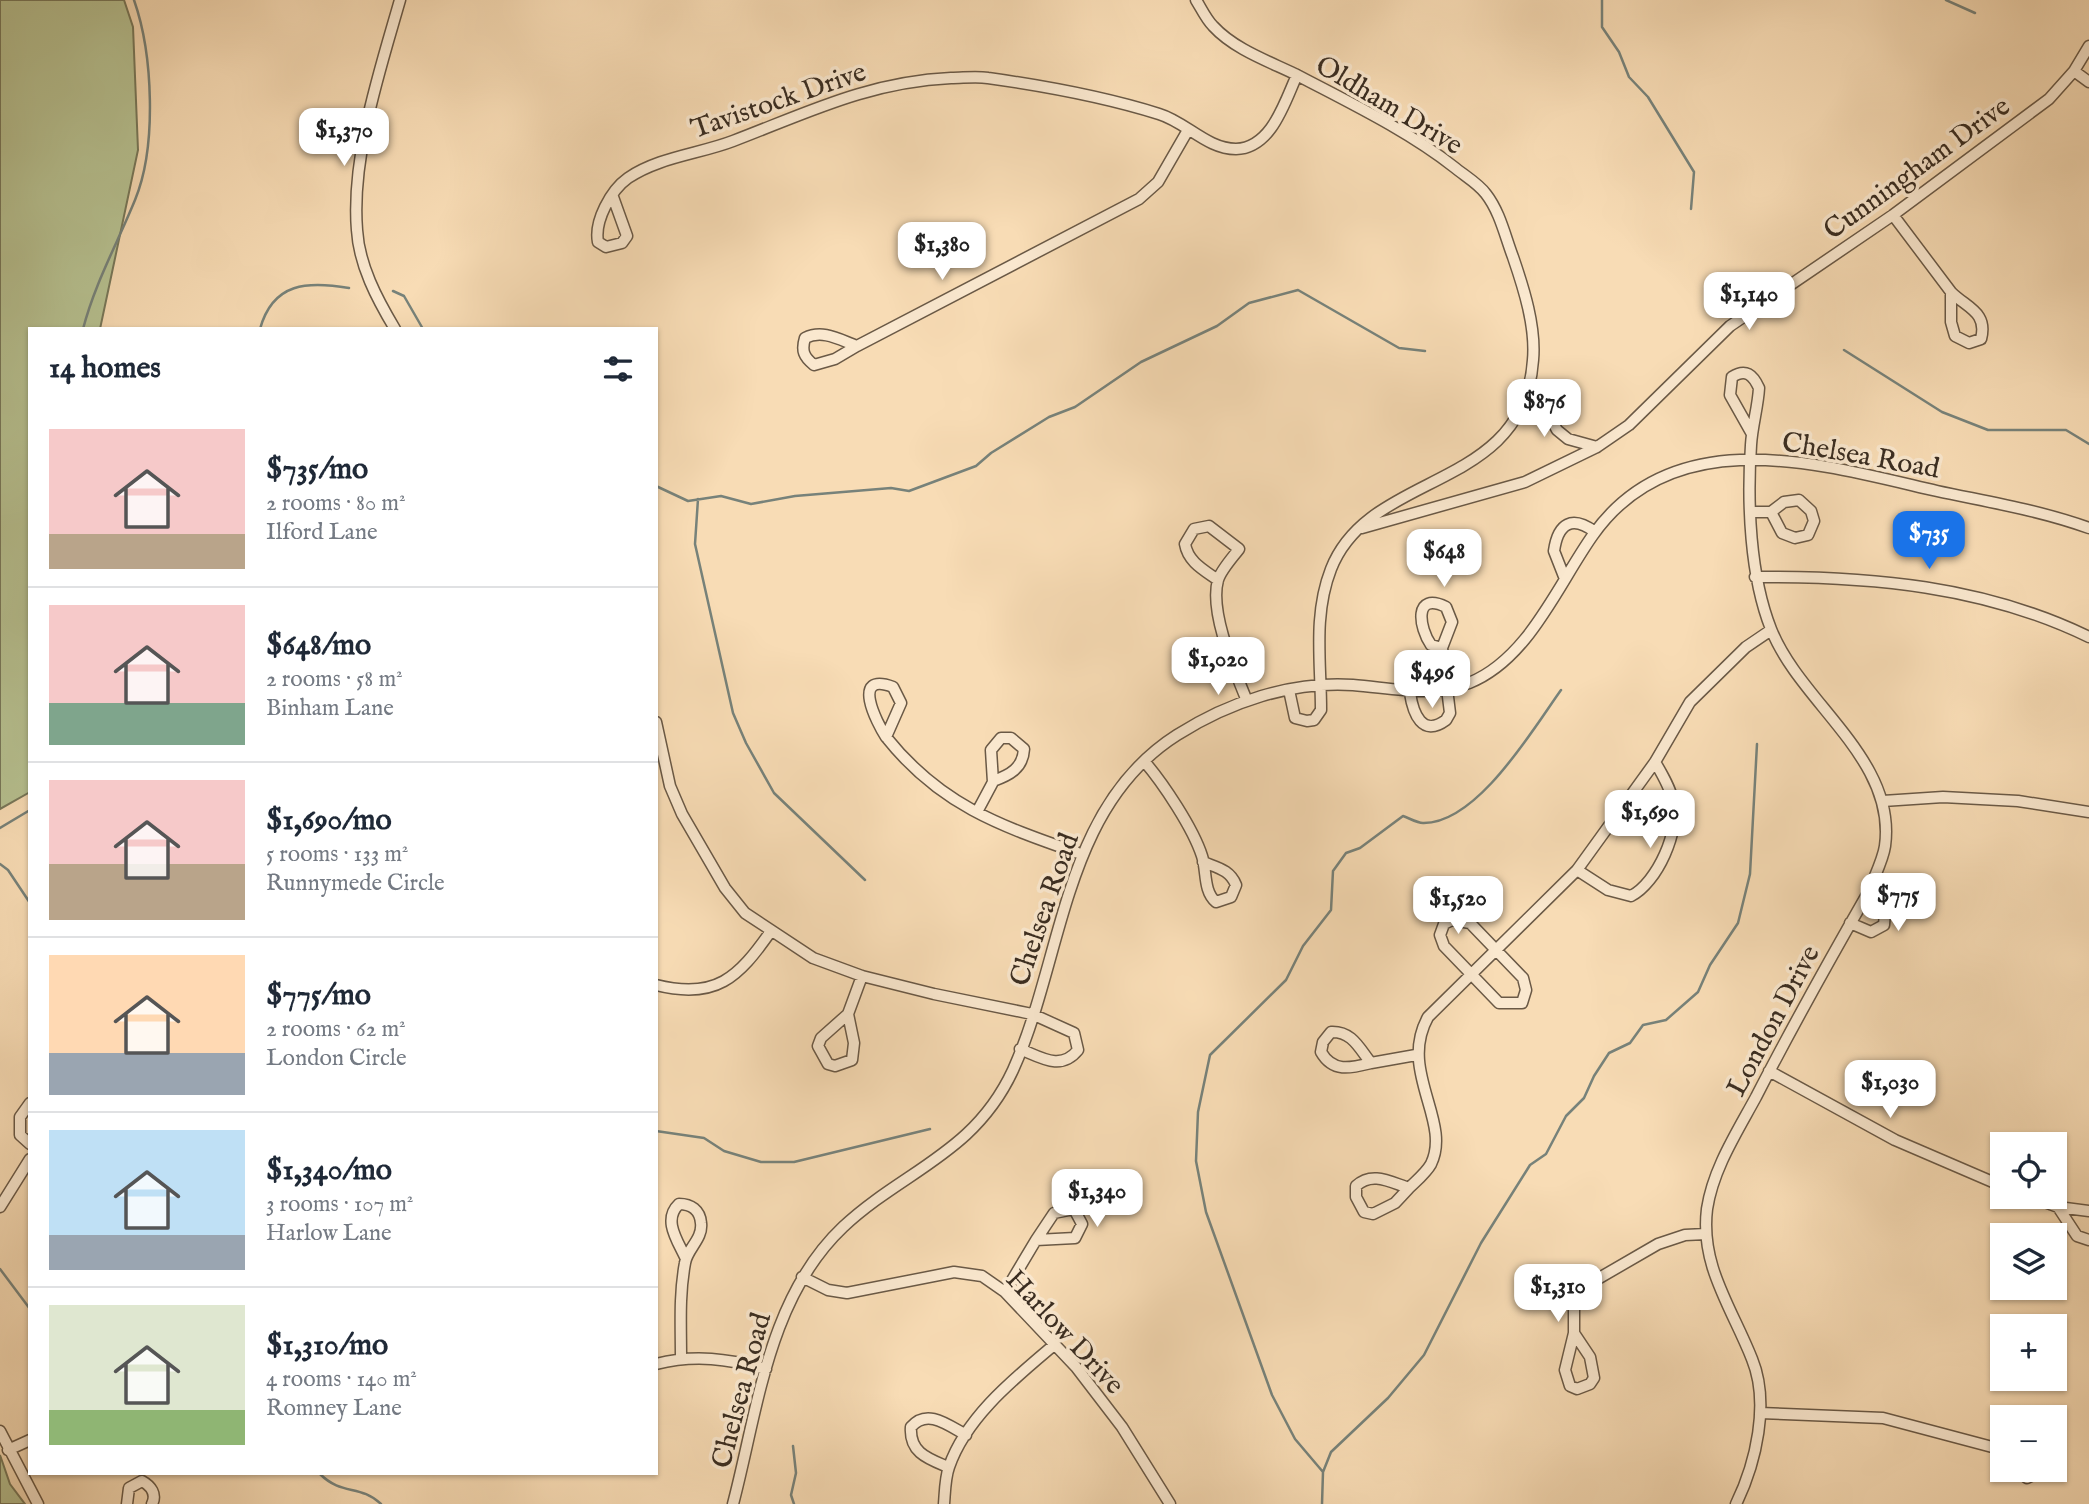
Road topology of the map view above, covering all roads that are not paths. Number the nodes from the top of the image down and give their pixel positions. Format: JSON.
{"nodes":[{"id":1,"x":400,"y":0,"type":"edge"},
{"id":2,"x":1196,"y":0,"type":"edge"},
{"id":3,"x":2089,"y":46,"type":"edge"},
{"id":4,"x":2074,"y":71,"type":"junction"},
{"id":5,"x":1297,"y":75,"type":"junction"},
{"id":6,"x":2089,"y":82,"type":"edge"},
{"id":7,"x":1188,"y":130,"type":"junction"},
{"id":8,"x":613,"y":197,"type":"dead end"},
{"id":9,"x":1893,"y":215,"type":"junction"},
{"id":10,"x":1951,"y":292,"type":"junction"},
{"id":11,"x":394,"y":327,"type":"edge"},
{"id":12,"x":857,"y":346,"type":"junction"},
{"id":13,"x":1532,"y":383,"type":"junction"},
{"id":14,"x":1752,"y":434,"type":"junction"},
{"id":15,"x":1597,"y":447,"type":"junction"},
{"id":16,"x":1750,"y":457,"type":"junction"},
{"id":17,"x":1752,"y":512,"type":"junction"},
{"id":18,"x":1771,"y":512,"type":"dead end"},
{"id":19,"x":2089,"y":527,"type":"edge"},
{"id":20,"x":1356,"y":530,"type":"junction"},
{"id":21,"x":1595,"y":532,"type":"junction"},
{"id":22,"x":1755,"y":577,"type":"junction"},
{"id":23,"x":1565,"y":579,"type":"junction"},
{"id":24,"x":1218,"y":580,"type":"junction"},
{"id":25,"x":1772,"y":630,"type":"junction"},
{"id":26,"x":2089,"y":637,"type":"edge"},
{"id":27,"x":1441,"y":648,"type":"dead end"},
{"id":28,"x":1321,"y":685,"type":"junction"},
{"id":29,"x":1448,"y":687,"type":"junction"},
{"id":30,"x":1289,"y":691,"type":"junction"},
{"id":31,"x":1410,"y":693,"type":"junction"},
{"id":32,"x":1247,"y":701,"type":"junction"},
{"id":33,"x":658,"y":731,"type":"edge"},
{"id":34,"x":886,"y":737,"type":"dead end"},
{"id":35,"x":1144,"y":761,"type":"junction"},
{"id":36,"x":1655,"y":762,"type":"junction"},
{"id":37,"x":993,"y":782,"type":"dead end"},
{"id":38,"x":1883,"y":801,"type":"junction"},
{"id":39,"x":977,"y":812,"type":"junction"},
{"id":40,"x":2089,"y":812,"type":"edge"},
{"id":41,"x":1081,"y":854,"type":"junction"},
{"id":42,"x":1203,"y":862,"type":"dead end"},
{"id":43,"x":1577,"y":870,"type":"junction"},
{"id":44,"x":1869,"y":891,"type":"junction"},
{"id":45,"x":1850,"y":923,"type":"junction"},
{"id":46,"x":771,"y":931,"type":"junction"},
{"id":47,"x":1496,"y":950,"type":"junction"},
{"id":48,"x":1472,"y":974,"type":"junction"},
{"id":49,"x":862,"y":976,"type":"junction"},
{"id":50,"x":658,"y":986,"type":"edge"},
{"id":51,"x":848,"y":1014,"type":"junction"},
{"id":52,"x":1032,"y":1014,"type":"junction"},
{"id":53,"x":1020,"y":1049,"type":"junction"},
{"id":54,"x":1416,"y":1055,"type":"junction"},
{"id":55,"x":1371,"y":1063,"type":"junction"},
{"id":56,"x":1769,"y":1072,"type":"junction"},
{"id":57,"x":28,"y":1106,"type":"edge"},
{"id":58,"x":28,"y":1142,"type":"edge"},
{"id":59,"x":28,"y":1162,"type":"edge"},
{"id":60,"x":1990,"y":1181,"type":"edge"},
{"id":61,"x":1409,"y":1188,"type":"junction"},
{"id":62,"x":0,"y":1207,"type":"edge"},
{"id":63,"x":2067,"y":1208,"type":"edge"},
{"id":64,"x":2059,"y":1209,"type":"edge"},
{"id":65,"x":2089,"y":1211,"type":"edge"},
{"id":66,"x":1706,"y":1234,"type":"junction"},
{"id":67,"x":1037,"y":1240,"type":"dead end"},
{"id":68,"x":2089,"y":1240,"type":"edge"},
{"id":69,"x":686,"y":1259,"type":"junction"},
{"id":70,"x":802,"y":1277,"type":"junction"},
{"id":71,"x":1005,"y":1292,"type":"junction"},
{"id":72,"x":1574,"y":1333,"type":"junction"},
{"id":73,"x":1054,"y":1345,"type":"junction"},
{"id":74,"x":681,"y":1358,"type":"junction"},
{"id":75,"x":658,"y":1364,"type":"edge"},
{"id":76,"x":766,"y":1369,"type":"junction"},
{"id":77,"x":1760,"y":1412,"type":"junction"},
{"id":78,"x":0,"y":1431,"type":"edge"},
{"id":79,"x":966,"y":1435,"type":"junction"},
{"id":80,"x":28,"y":1441,"type":"edge"},
{"id":81,"x":1990,"y":1446,"type":"edge"},
{"id":82,"x":8,"y":1451,"type":"junction"},
{"id":83,"x":948,"y":1467,"type":"junction"},
{"id":84,"x":38,"y":1504,"type":"edge"},
{"id":85,"x":127,"y":1504,"type":"edge"},
{"id":86,"x":152,"y":1504,"type":"edge"},
{"id":87,"x":733,"y":1504,"type":"edge"},
{"id":88,"x":944,"y":1504,"type":"edge"},
{"id":89,"x":1170,"y":1504,"type":"edge"},
{"id":90,"x":1737,"y":1504,"type":"edge"}],
"edges":[{"from":1,"to":11,"type":"street"},
{"from":2,"to":5,"type":"street","name":"Oldham Drive"},
{"from":3,"to":4,"type":"street","name":"Cunningham Drive"},
{"from":4,"to":6,"type":"street"},
{"from":4,"to":9,"type":"street","name":"Cunningham Drive"},
{"from":5,"to":7,"type":"street","name":"Tavistock Drive"},
{"from":5,"to":13,"type":"street","name":"Oldham Drive"},
{"from":7,"to":8,"type":"street","name":"Tavistock Drive"},
{"from":7,"to":12,"type":"street"},
{"from":9,"to":10,"type":"street"},
{"from":9,"to":15,"type":"street","name":"Cunningham Drive"},
{"from":10,"to":10,"type":"street"},
{"from":12,"to":12,"type":"street"},
{"from":13,"to":15,"type":"street"},
{"from":13,"to":20,"type":"street","name":"Oldham Drive"},
{"from":14,"to":14,"type":"street","name":"London Drive"},
{"from":14,"to":16,"type":"street","name":"London Drive"},
{"from":15,"to":20,"type":"street","name":"Cunningham Drive"},
{"from":16,"to":17,"type":"street","name":"London Drive"},
{"from":16,"to":19,"type":"street","name":"Chelsea Road"},
{"from":16,"to":21,"type":"street","name":"Chelsea Road"},
{"from":17,"to":18,"type":"street"},
{"from":17,"to":22,"type":"street","name":"London Drive"},
{"from":20,"to":28,"type":"street","name":"Oldham Drive"},
{"from":21,"to":23,"type":"street","name":"Chelsea Road"},
{"from":21,"to":23,"type":"street"},
{"from":22,"to":25,"type":"street","name":"London Drive"},
{"from":22,"to":26,"type":"street"},
{"from":23,"to":29,"type":"street","name":"Chelsea Road"},
{"from":24,"to":24,"type":"street"},
{"from":24,"to":32,"type":"street"},
{"from":25,"to":36,"type":"street"},
{"from":25,"to":38,"type":"street","name":"London Drive"},
{"from":27,"to":29,"type":"street"},
{"from":28,"to":30,"type":"street","name":"Chelsea Road"},
{"from":28,"to":30,"type":"street","name":"Oldham Drive"},
{"from":28,"to":31,"type":"street","name":"Chelsea Road"},
{"from":29,"to":31,"type":"street","name":"Chelsea Road"},
{"from":29,"to":31,"type":"street"},
{"from":30,"to":32,"type":"street","name":"Chelsea Road"},
{"from":32,"to":35,"type":"street","name":"Chelsea Road"},
{"from":33,"to":46,"type":"street"},
{"from":34,"to":39,"type":"street"},
{"from":35,"to":41,"type":"street","name":"Chelsea Road"},
{"from":35,"to":42,"type":"street"},
{"from":36,"to":43,"type":"street"},
{"from":36,"to":43,"type":"street"},
{"from":37,"to":39,"type":"street"},
{"from":38,"to":40,"type":"street"},
{"from":38,"to":44,"type":"street","name":"London Drive"},
{"from":39,"to":41,"type":"street"},
{"from":41,"to":52,"type":"street","name":"Chelsea Road"},
{"from":43,"to":47,"type":"street"},
{"from":44,"to":45,"type":"street","name":"London Drive"},
{"from":44,"to":45,"type":"street"},
{"from":45,"to":56,"type":"street","name":"London Drive"},
{"from":46,"to":49,"type":"street"},
{"from":46,"to":50,"type":"street"},
{"from":47,"to":48,"type":"street"},
{"from":47,"to":48,"type":"street"},
{"from":47,"to":48,"type":"street"},
{"from":48,"to":54,"type":"street"},
{"from":49,"to":51,"type":"street"},
{"from":49,"to":52,"type":"street"},
{"from":51,"to":51,"type":"street"},
{"from":52,"to":53,"type":"street","name":"Chelsea Road"},
{"from":52,"to":53,"type":"street"},
{"from":53,"to":70,"type":"street","name":"Chelsea Road"},
{"from":54,"to":55,"type":"street"},
{"from":54,"to":61,"type":"street"},
{"from":55,"to":55,"type":"street"},
{"from":56,"to":60,"type":"street"},
{"from":56,"to":66,"type":"street","name":"London Drive"},
{"from":57,"to":58,"type":"street"},
{"from":59,"to":62,"type":"street"},
{"from":61,"to":61,"type":"street"},
{"from":63,"to":65,"type":"street"},
{"from":64,"to":68,"type":"street"},
{"from":66,"to":72,"type":"street"},
{"from":66,"to":77,"type":"street","name":"London Drive"},
{"from":67,"to":71,"type":"street"},
{"from":69,"to":69,"type":"street"},
{"from":69,"to":74,"type":"street"},
{"from":70,"to":71,"type":"street","name":"Harlow Drive"},
{"from":70,"to":76,"type":"street","name":"Chelsea Road"},
{"from":71,"to":73,"type":"street","name":"Harlow Drive"},
{"from":72,"to":72,"type":"street"},
{"from":73,"to":79,"type":"street"},
{"from":73,"to":89,"type":"street","name":"Harlow Drive"},
{"from":74,"to":75,"type":"street"},
{"from":74,"to":76,"type":"street"},
{"from":76,"to":87,"type":"street","name":"Chelsea Road"},
{"from":77,"to":81,"type":"street"},
{"from":77,"to":90,"type":"street","name":"London Drive"},
{"from":78,"to":82,"type":"street"},
{"from":79,"to":83,"type":"street"},
{"from":79,"to":83,"type":"street"},
{"from":80,"to":82,"type":"street"},
{"from":82,"to":84,"type":"street"},
{"from":83,"to":88,"type":"street"},
{"from":85,"to":86,"type":"street"}]}
